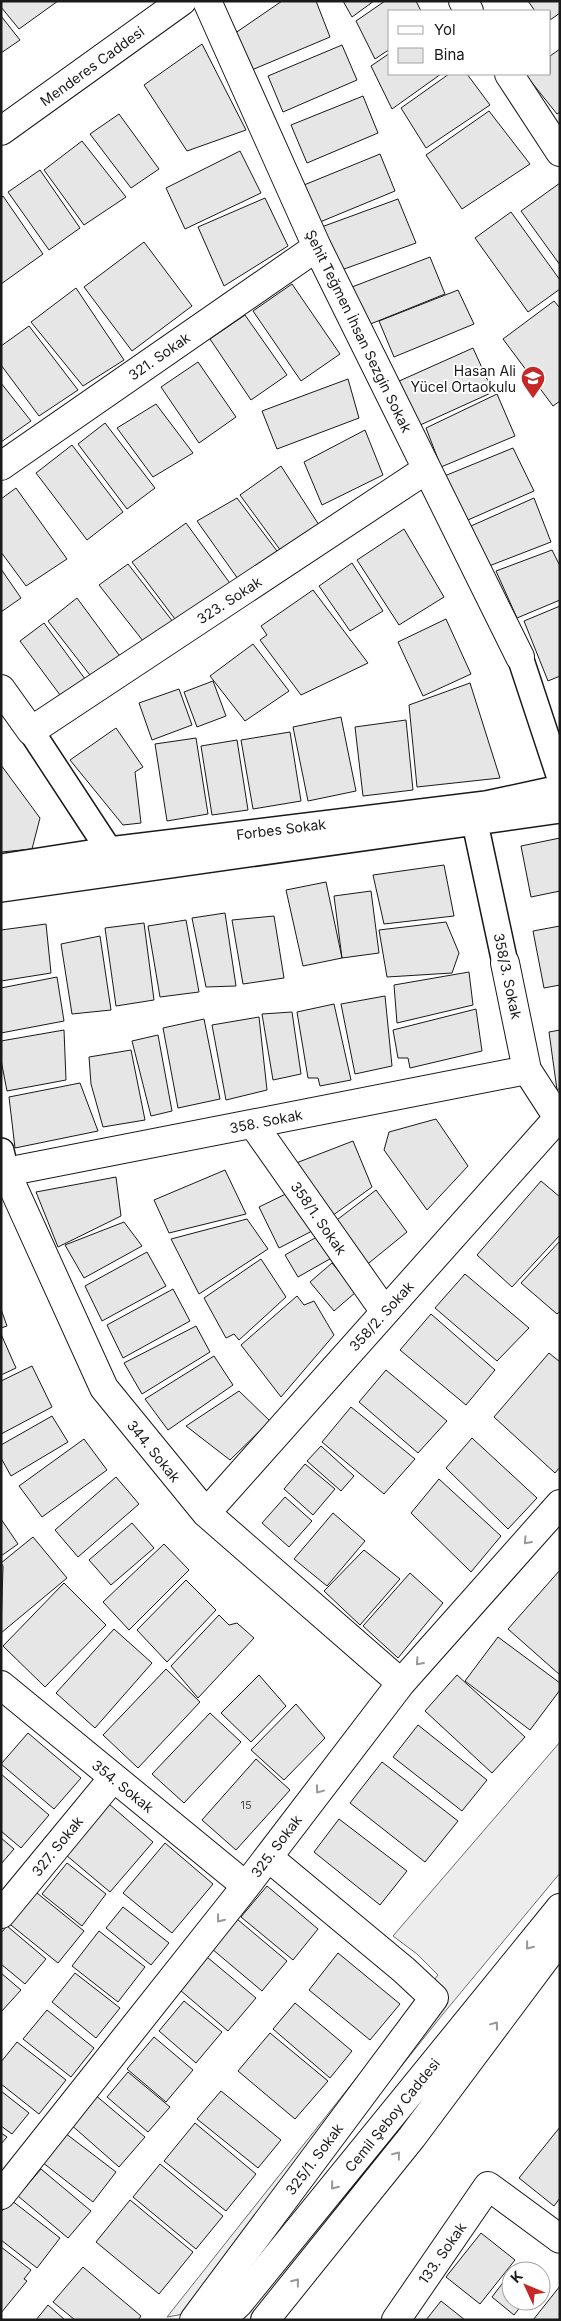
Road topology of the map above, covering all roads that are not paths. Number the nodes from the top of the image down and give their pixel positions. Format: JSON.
{"nodes":[{"id":1,"x":182,"y":1,"type":"edge"},
{"id":2,"x":207,"y":1,"type":"edge"},
{"id":3,"x":510,"y":75,"type":"edge"},
{"id":4,"x":1,"y":131,"type":"edge"},
{"id":5,"x":557,"y":143,"type":"edge"},
{"id":6,"x":317,"y":247,"type":"junction"},
{"id":7,"x":1,"y":466,"type":"edge"},
{"id":8,"x":427,"y":469,"type":"junction"},
{"id":9,"x":520,"y":656,"type":"joint"},
{"id":10,"x":1,"y":689,"type":"edge"},
{"id":11,"x":31,"y":732,"type":"junction"},
{"id":12,"x":560,"y":778,"type":"edge"},
{"id":13,"x":560,"y":788,"type":"edge"},
{"id":14,"x":560,"y":810,"type":"edge"},
{"id":15,"x":475,"y":823,"type":"junction"},
{"id":16,"x":109,"y":850,"type":"junction"},
{"id":17,"x":1,"y":867,"type":"edge"},
{"id":18,"x":1,"y":889,"type":"edge"},
{"id":19,"x":505,"y":963,"type":"joint"},
{"id":20,"x":527,"y":1070,"type":"junction"},
{"id":21,"x":559,"y":1120,"type":"edge"},
{"id":22,"x":253,"y":1124,"type":"junction"},
{"id":23,"x":3,"y":1162,"type":"edge"},
{"id":24,"x":385,"y":1312,"type":"junction"},
{"id":25,"x":560,"y":1504,"type":"edge"},
{"id":26,"x":206,"y":1514,"type":"junction"},
{"id":27,"x":401,"y":1682,"type":"junction"},
{"id":28,"x":1,"y":1686,"type":"edge"},
{"id":29,"x":113,"y":1778,"type":"junction"},
{"id":30,"x":268,"y":1857,"type":"junction"},
{"id":31,"x":246,"y":1886,"type":"junction"},
{"id":32,"x":560,"y":1908,"type":"edge"},
{"id":33,"x":1,"y":1914,"type":"edge"},
{"id":34,"x":560,"y":1940,"type":"edge"},
{"id":35,"x":1,"y":2195,"type":"edge"},
{"id":36,"x":560,"y":2239,"type":"edge"},
{"id":37,"x":194,"y":2320,"type":"edge"},
{"id":38,"x":221,"y":2320,"type":"edge"},
{"id":39,"x":266,"y":2320,"type":"edge"},
{"id":40,"x":396,"y":2320,"type":"edge"}],
"edges":[{"from":1,"to":4,"type":"street","name":"Menderes Caddesi"},
{"from":2,"to":6,"type":"street","name":"Şehit Teğmen İhsan Sezgin Sokak"},
{"from":3,"to":5,"type":"street"},
{"from":6,"to":7,"type":"street","name":"321. Sokak"},
{"from":6,"to":8,"type":"street","name":"Şehit Teğmen İhsan Sezgin Sokak"},
{"from":8,"to":9,"type":"street","name":"Şehit Teğmen İhsan Sezgin Sokak"},
{"from":8,"to":11,"type":"street","name":"323. Sokak"},
{"from":9,"to":12,"type":"street"},
{"from":10,"to":11,"type":"street"},
{"from":11,"to":16,"type":"street"},
{"from":13,"to":16,"type":"street","name":"Forbes Sokak"},
{"from":14,"to":15,"type":"street","name":"Forbes Sokak"},
{"from":15,"to":18,"type":"street","name":"Forbes Sokak"},
{"from":15,"to":19,"type":"street","name":"358/3. Sokak"},
{"from":16,"to":17,"type":"street","name":"Forbes Sokak"},
{"from":19,"to":20,"type":"street","name":"358/3. Sokak"},
{"from":20,"to":21,"type":"street","name":"358/3. Sokak"},
{"from":20,"to":22,"type":"street","name":"358. Sokak"},
{"from":21,"to":24,"type":"street","name":"358/2. Sokak"},
{"from":22,"to":23,"type":"street","name":"358. Sokak"},
{"from":22,"to":24,"type":"street","name":"358/1. Sokak"},
{"from":23,"to":26,"type":"street","name":"344. Sokak"},
{"from":24,"to":26,"type":"street","name":"358/2. Sokak"},
{"from":25,"to":27,"type":"street","name":"325. Sokak","one_way":true},
{"from":26,"to":27,"type":"street","name":"344. Sokak"},
{"from":27,"to":30,"type":"street","name":"325. Sokak","one_way":true},
{"from":28,"to":29,"type":"street","name":"354. Sokak"},
{"from":29,"to":31,"type":"street","name":"354. Sokak"},
{"from":29,"to":33,"type":"street","name":"327. Sokak"},
{"from":30,"to":31,"type":"street","name":"325. Sokak"},
{"from":30,"to":37,"type":"street","name":"325/1. Sokak"},
{"from":31,"to":35,"type":"street","name":"325. Sokak","one_way":true},
{"from":32,"to":38,"type":"street","name":"Cemil Şeboy Caddesi","one_way":true},
{"from":39,"to":34,"type":"street","name":"Cemil Şeboy Caddesi","one_way":true},
{"from":36,"to":40,"type":"street","name":"133. Sokak"}]}
